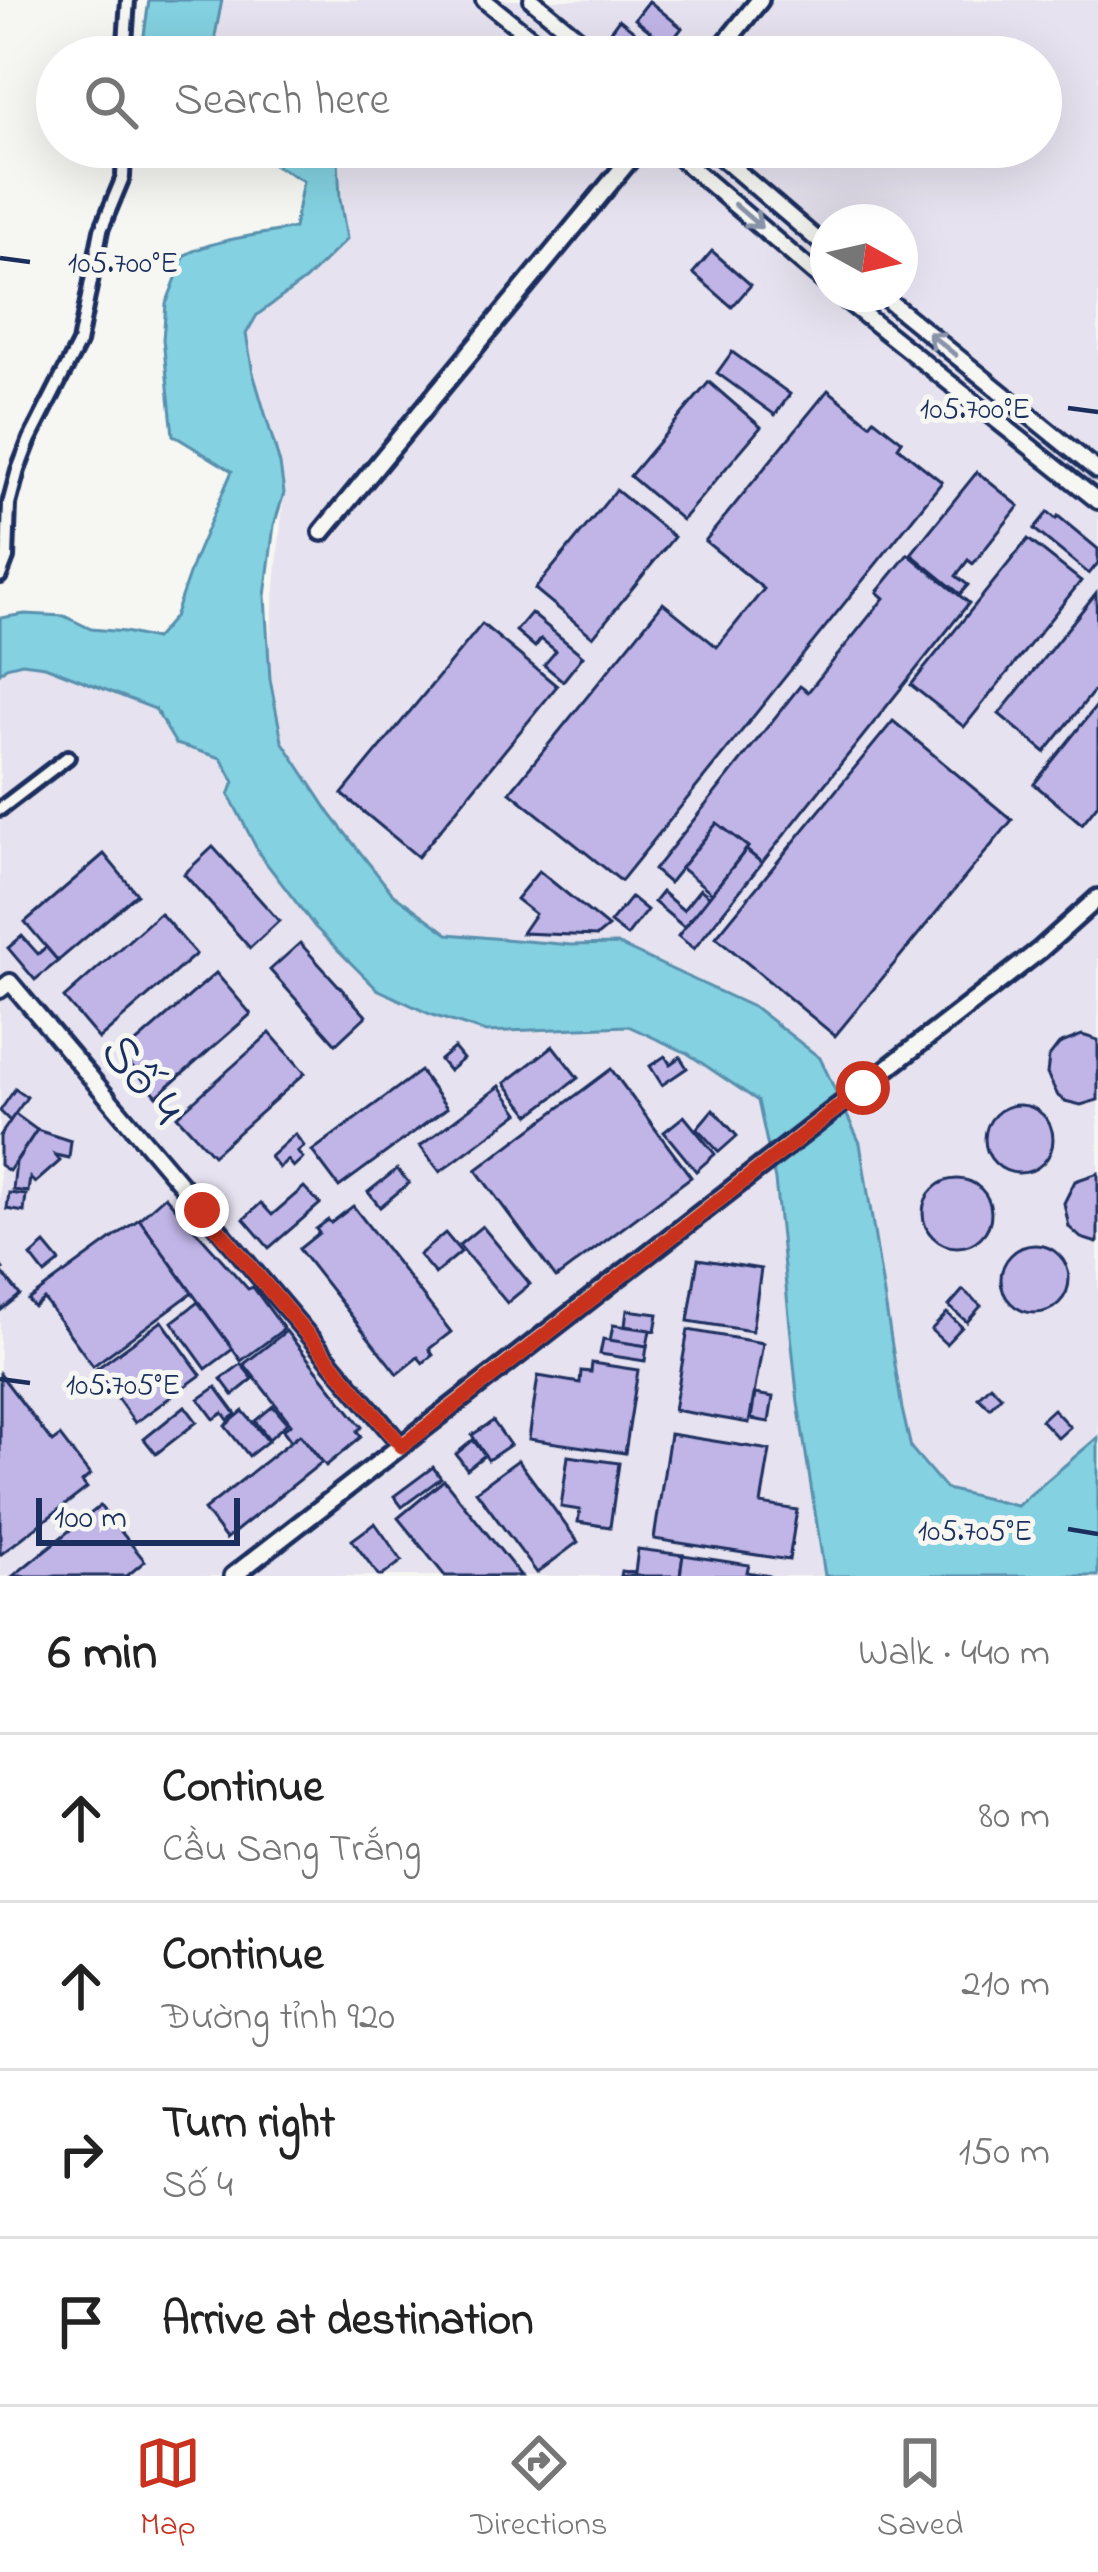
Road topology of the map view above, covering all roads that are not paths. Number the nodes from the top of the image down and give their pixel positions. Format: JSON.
{"nodes":[{"id":1,"x":128,"y":0,"type":"edge"},
{"id":2,"x":484,"y":0,"type":"edge"},
{"id":3,"x":532,"y":0,"type":"edge"},
{"id":4,"x":760,"y":0,"type":"edge"},
{"id":5,"x":125,"y":36,"type":"edge"},
{"id":6,"x":529,"y":36,"type":"edge"},
{"id":7,"x":576,"y":36,"type":"edge"},
{"id":8,"x":731,"y":36,"type":"edge"},
{"id":9,"x":123,"y":168,"type":"edge"},
{"id":10,"x":623,"y":168,"type":"edge"},
{"id":11,"x":692,"y":168,"type":"edge"},
{"id":12,"x":734,"y":168,"type":"edge"},
{"id":13,"x":810,"y":234,"type":"edge"},
{"id":14,"x":810,"y":270,"type":"edge"},
{"id":15,"x":861,"y":312,"type":"edge"},
{"id":16,"x":902,"y":312,"type":"edge"},
{"id":17,"x":1098,"y":471,"type":"edge"},
{"id":18,"x":1098,"y":501,"type":"edge"},
{"id":19,"x":322,"y":532,"type":"dead end"},
{"id":20,"x":0,"y":575,"type":"edge"},
{"id":21,"x":68,"y":757,"type":"dead end"},
{"id":22,"x":0,"y":809,"type":"edge"},
{"id":23,"x":1098,"y":898,"type":"edge"},
{"id":24,"x":3,"y":980,"type":"edge"},
{"id":25,"x":402,"y":1446,"type":"junction"},
{"id":26,"x":233,"y":1576,"type":"edge"}],
"edges":[{"from":1,"to":5,"type":"street"},
{"from":2,"to":6,"type":"street"},
{"from":3,"to":7,"type":"street"},
{"from":4,"to":8,"type":"main road"},
{"from":9,"to":20,"type":"street"},
{"from":10,"to":19,"type":"main road"},
{"from":11,"to":14,"type":"street","one_way":true},
{"from":12,"to":13,"type":"street"},
{"from":15,"to":18,"type":"street"},
{"from":17,"to":16,"type":"street","one_way":true},
{"from":21,"to":22,"type":"street"},
{"from":23,"to":25,"type":"main road"},
{"from":24,"to":25,"type":"street","name":"Số 4"},
{"from":25,"to":26,"type":"main road"}]}
